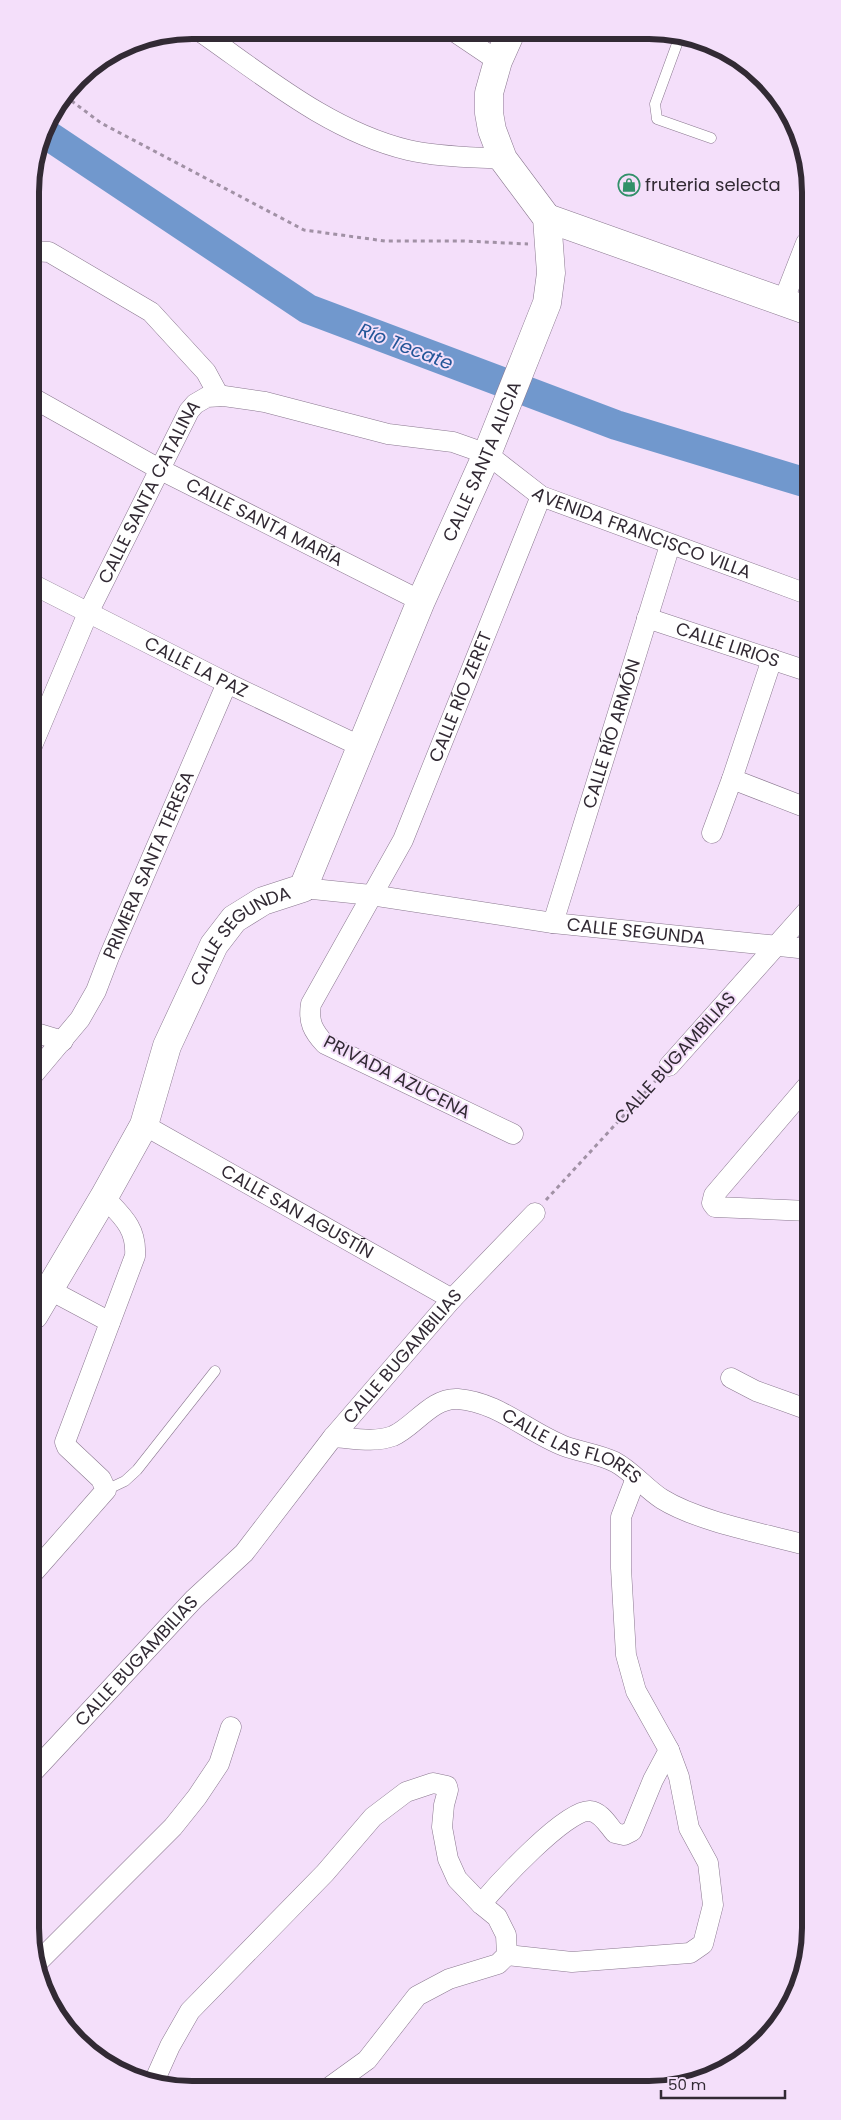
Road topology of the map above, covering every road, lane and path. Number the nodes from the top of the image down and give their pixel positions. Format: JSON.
{"nodes":[{"id":1,"x":211,"y":39,"type":"edge"},
{"id":2,"x":465,"y":39,"type":"edge"},
{"id":3,"x":508,"y":39,"type":"edge"},
{"id":4,"x":678,"y":42,"type":"edge"},
{"id":5,"x":498,"y":61,"type":"junction"},
{"id":6,"x":69,"y":99,"type":"edge"},
{"id":7,"x":712,"y":138,"type":"dead end"},
{"id":8,"x":502,"y":159,"type":"junction"},
{"id":9,"x":548,"y":218,"type":"junction"},
{"id":10,"x":551,"y":246,"type":"junction"},
{"id":11,"x":39,"y":251,"type":"edge"},
{"id":12,"x":802,"y":264,"type":"edge"},
{"id":13,"x":794,"y":306,"type":"edge"},
{"id":14,"x":219,"y":396,"type":"junction"},
{"id":15,"x":39,"y":401,"type":"edge"},
{"id":16,"x":487,"y":454,"type":"junction"},
{"id":17,"x":162,"y":470,"type":"junction"},
{"id":18,"x":541,"y":496,"type":"junction"},
{"id":19,"x":670,"y":545,"type":"junction"},
{"id":20,"x":39,"y":588,"type":"edge"},
{"id":21,"x":802,"y":592,"type":"edge"},
{"id":22,"x":420,"y":601,"type":"junction"},
{"id":23,"x":88,"y":613,"type":"junction"},
{"id":24,"x":647,"y":618,"type":"junction"},
{"id":25,"x":772,"y":659,"type":"junction"},
{"id":26,"x":802,"y":669,"type":"edge"},
{"id":27,"x":227,"y":683,"type":"junction"},
{"id":28,"x":39,"y":729,"type":"edge"},
{"id":29,"x":362,"y":747,"type":"junction"},
{"id":30,"x":732,"y":779,"type":"junction"},
{"id":31,"x":802,"y":806,"type":"edge"},
{"id":32,"x":712,"y":833,"type":"dead end"},
{"id":33,"x":303,"y":888,"type":"junction"},
{"id":34,"x":371,"y":894,"type":"junction"},
{"id":35,"x":802,"y":917,"type":"edge"},
{"id":36,"x":553,"y":923,"type":"junction"},
{"id":37,"x":774,"y":947,"type":"junction"},
{"id":38,"x":802,"y":949,"type":"edge"},
{"id":39,"x":39,"y":1034,"type":"edge"},
{"id":40,"x":63,"y":1041,"type":"junction"},
{"id":41,"x":669,"y":1066,"type":"joint"},
{"id":42,"x":39,"y":1068,"type":"edge"},
{"id":43,"x":802,"y":1092,"type":"edge"},
{"id":44,"x":144,"y":1125,"type":"junction"},
{"id":45,"x":513,"y":1134,"type":"dead end"},
{"id":46,"x":104,"y":1197,"type":"junction"},
{"id":47,"x":802,"y":1211,"type":"edge"},
{"id":48,"x":535,"y":1213,"type":"joint"},
{"id":49,"x":48,"y":1289,"type":"junction"},
{"id":50,"x":452,"y":1299,"type":"junction"},
{"id":51,"x":39,"y":1306,"type":"edge"},
{"id":52,"x":110,"y":1322,"type":"junction"},
{"id":53,"x":215,"y":1371,"type":"dead end"},
{"id":54,"x":731,"y":1378,"type":"dead end"},
{"id":55,"x":802,"y":1407,"type":"edge"},
{"id":56,"x":333,"y":1437,"type":"junction"},
{"id":57,"x":636,"y":1478,"type":"junction"},
{"id":58,"x":106,"y":1490,"type":"junction"},
{"id":59,"x":802,"y":1544,"type":"edge"},
{"id":60,"x":39,"y":1566,"type":"edge"},
{"id":61,"x":231,"y":1727,"type":"dead end"},
{"id":62,"x":669,"y":1750,"type":"junction"},
{"id":63,"x":39,"y":1766,"type":"edge"},
{"id":64,"x":481,"y":1904,"type":"junction"},
{"id":65,"x":507,"y":1955,"type":"junction"},
{"id":66,"x":42,"y":1958,"type":"edge"},
{"id":67,"x":157,"y":2077,"type":"edge"},
{"id":68,"x":338,"y":2081,"type":"edge"}],
"edges":[{"from":1,"to":8,"type":"street"},
{"from":2,"to":5,"type":"street"},
{"from":3,"to":5,"type":"street"},
{"from":4,"to":7,"type":"lane"},
{"from":5,"to":8,"type":"street"},
{"from":6,"to":10,"type":"path"},
{"from":8,"to":9,"type":"street"},
{"from":9,"to":10,"type":"street","name":"CALLE SANTA ALICIA"},
{"from":9,"to":13,"type":"street"},
{"from":10,"to":16,"type":"street","name":"CALLE SANTA ALICIA"},
{"from":11,"to":14,"type":"street"},
{"from":12,"to":13,"type":"street"},
{"from":14,"to":16,"type":"street","name":"CALLE SANTA CATALINA"},
{"from":14,"to":17,"type":"street","name":"CALLE SANTA CATALINA"},
{"from":15,"to":17,"type":"street","name":"CALLE SANTA MARÍA"},
{"from":16,"to":18,"type":"street","name":"AVENIDA FRANCISCO VILLA"},
{"from":16,"to":22,"type":"street","name":"CALLE SANTA ALICIA"},
{"from":17,"to":22,"type":"street","name":"CALLE SANTA MARÍA"},
{"from":17,"to":23,"type":"street","name":"CALLE SANTA CATALINA"},
{"from":18,"to":19,"type":"street","name":"AVENIDA FRANCISCO VILLA"},
{"from":18,"to":34,"type":"street","name":"CALLE RÍO ZERET"},
{"from":19,"to":21,"type":"street","name":"AVENIDA FRANCISCO VILLA"},
{"from":19,"to":24,"type":"street","name":"CALLE RÍO ARMÓN"},
{"from":20,"to":23,"type":"street","name":"CALLE LA PAZ"},
{"from":22,"to":29,"type":"street","name":"CALLE SANTA ALICIA"},
{"from":23,"to":27,"type":"street","name":"CALLE LA PAZ"},
{"from":23,"to":28,"type":"street","name":"CALLE SANTA CATALINA"},
{"from":24,"to":25,"type":"street","name":"CALLE LIRIOS"},
{"from":24,"to":36,"type":"street","name":"CALLE RÍO ARMÓN"},
{"from":25,"to":26,"type":"street","name":"CALLE LIRIOS"},
{"from":25,"to":30,"type":"street"},
{"from":27,"to":29,"type":"street","name":"CALLE LA PAZ"},
{"from":27,"to":40,"type":"street","name":"PRIMERA SANTA TERESA"},
{"from":29,"to":33,"type":"street","name":"CALLE SANTA ALICIA"},
{"from":30,"to":31,"type":"street"},
{"from":30,"to":32,"type":"street"},
{"from":33,"to":34,"type":"street","name":"CALLE SEGUNDA"},
{"from":33,"to":44,"type":"street","name":"CALLE SEGUNDA"},
{"from":34,"to":36,"type":"street","name":"CALLE SEGUNDA"},
{"from":34,"to":45,"type":"street","name":"PRIVADA AZUCENA"},
{"from":35,"to":37,"type":"street","name":"CALLE BUGAMBILIAS"},
{"from":36,"to":37,"type":"street","name":"CALLE SEGUNDA"},
{"from":37,"to":38,"type":"street"},
{"from":37,"to":41,"type":"street","name":"CALLE BUGAMBILIAS"},
{"from":39,"to":40,"type":"street"},
{"from":40,"to":42,"type":"street","name":"PRIMERA SANTA TERESA"},
{"from":41,"to":48,"type":"path","name":"CALLE BUGAMBILIAS"},
{"from":43,"to":47,"type":"street"},
{"from":44,"to":46,"type":"street","name":"CALLE SEGUNDA"},
{"from":44,"to":50,"type":"street","name":"CALLE SAN AGUSTÍN"},
{"from":46,"to":49,"type":"street","name":"CALLE SEGUNDA"},
{"from":46,"to":52,"type":"street"},
{"from":48,"to":50,"type":"street","name":"CALLE BUGAMBILIAS"},
{"from":49,"to":51,"type":"street","name":"CALLE SEGUNDA"},
{"from":49,"to":52,"type":"street"},
{"from":50,"to":56,"type":"street","name":"CALLE BUGAMBILIAS"},
{"from":52,"to":58,"type":"street"},
{"from":53,"to":58,"type":"lane"},
{"from":54,"to":55,"type":"street"},
{"from":56,"to":57,"type":"street","name":"CALLE LAS FLORES"},
{"from":56,"to":63,"type":"street","name":"CALLE BUGAMBILIAS"},
{"from":57,"to":59,"type":"street","name":"CALLE LAS FLORES"},
{"from":57,"to":62,"type":"street"},
{"from":58,"to":60,"type":"street"},
{"from":61,"to":66,"type":"street"},
{"from":62,"to":64,"type":"street"},
{"from":62,"to":65,"type":"street"},
{"from":64,"to":65,"type":"street"},
{"from":64,"to":67,"type":"street"},
{"from":65,"to":68,"type":"street"}]}
